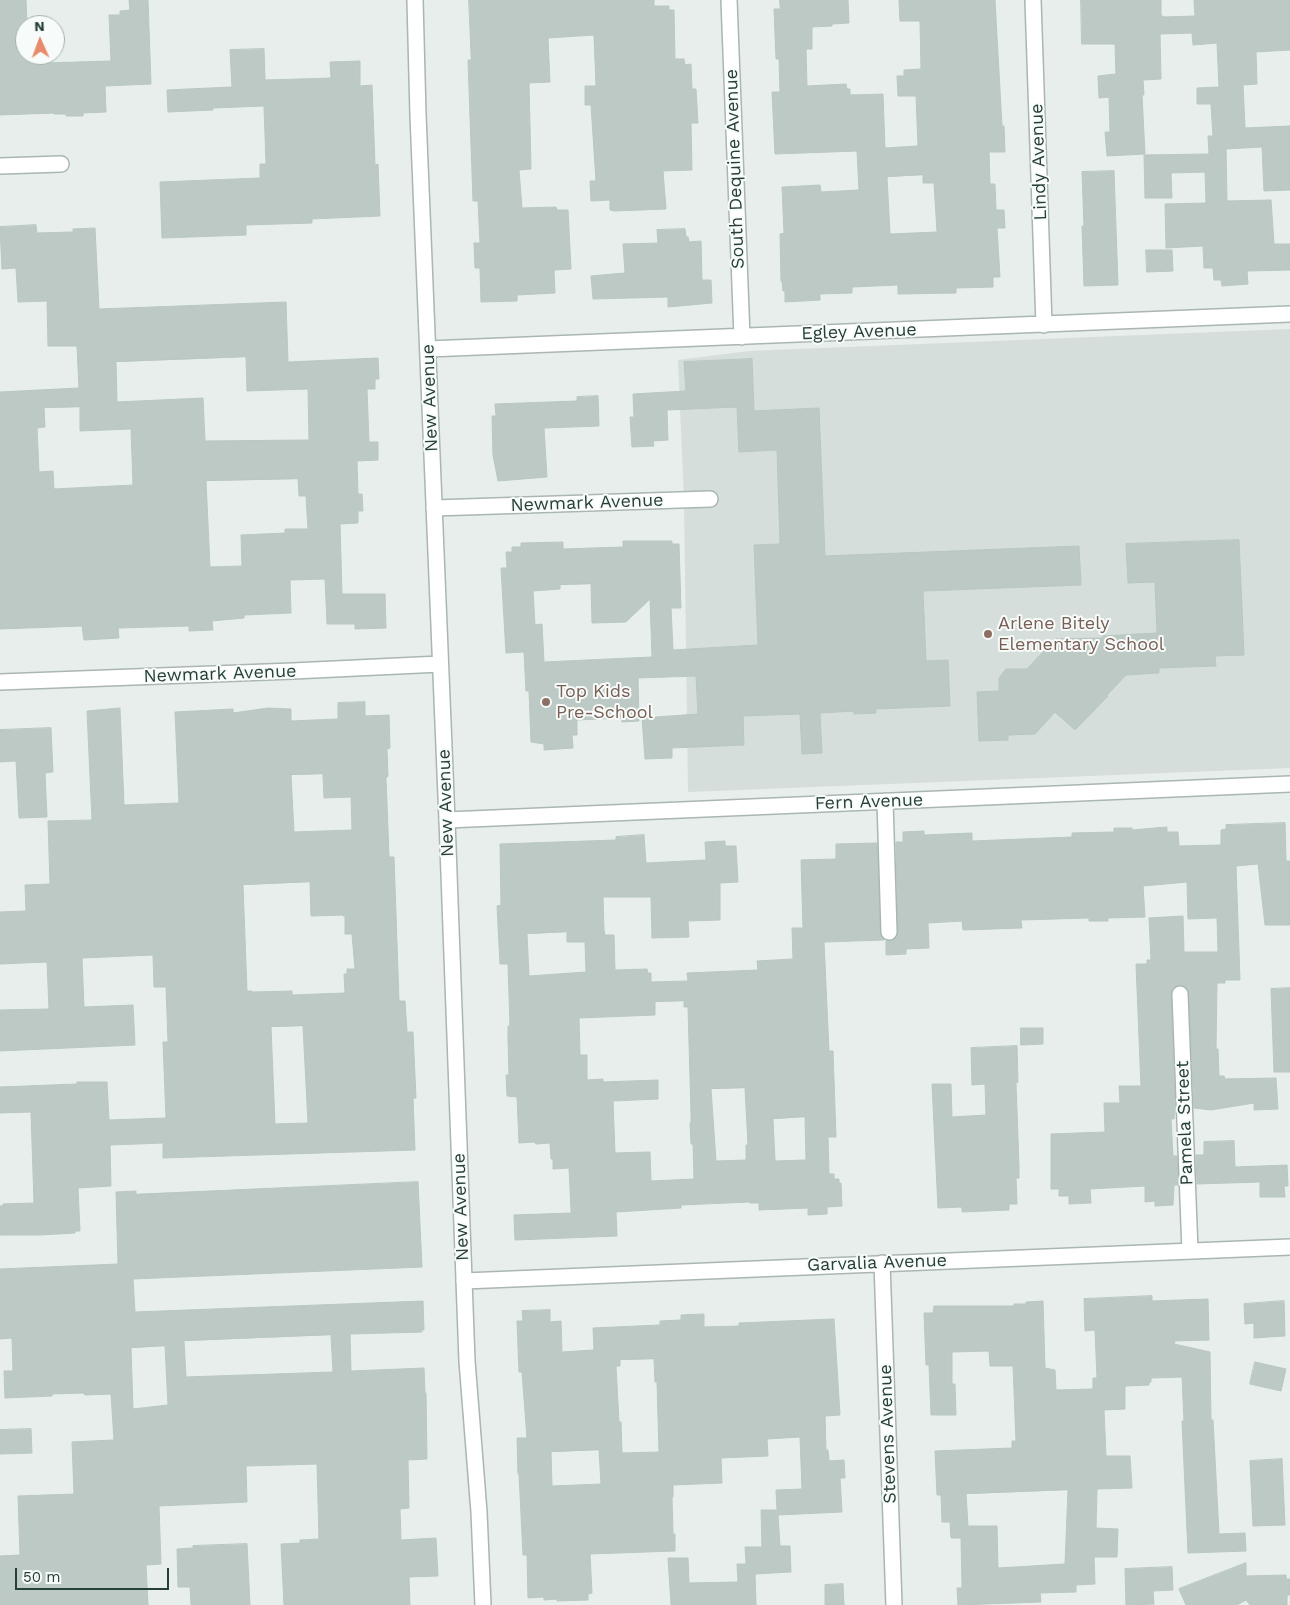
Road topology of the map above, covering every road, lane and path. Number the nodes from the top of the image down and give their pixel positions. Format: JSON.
{"nodes":[{"id":1,"x":415,"y":0,"type":"edge"},
{"id":2,"x":729,"y":0,"type":"edge"},
{"id":3,"x":1034,"y":0,"type":"edge"},
{"id":4,"x":61,"y":164,"type":"dead end"},
{"id":5,"x":0,"y":166,"type":"edge"},
{"id":6,"x":1290,"y":314,"type":"edge"},
{"id":7,"x":1044,"y":325,"type":"junction"},
{"id":8,"x":742,"y":337,"type":"junction"},
{"id":9,"x":428,"y":349,"type":"junction"},
{"id":10,"x":710,"y":499,"type":"dead end"},
{"id":11,"x":434,"y":508,"type":"junction"},
{"id":12,"x":440,"y":664,"type":"junction"},
{"id":13,"x":0,"y":682,"type":"edge"},
{"id":14,"x":1290,"y":784,"type":"edge"},
{"id":15,"x":885,"y":801,"type":"junction"},
{"id":16,"x":447,"y":820,"type":"junction"},
{"id":17,"x":889,"y":932,"type":"dead end"},
{"id":18,"x":1180,"y":994,"type":"dead end"},
{"id":19,"x":1290,"y":1247,"type":"edge"},
{"id":20,"x":1190,"y":1251,"type":"junction"},
{"id":21,"x":882,"y":1264,"type":"junction"},
{"id":22,"x":464,"y":1282,"type":"junction"},
{"id":23,"x":483,"y":1605,"type":"edge"},
{"id":24,"x":894,"y":1605,"type":"edge"}],
"edges":[{"from":1,"to":9,"type":"street","name":"New Avenue"},
{"from":2,"to":8,"type":"street","name":"South Dequine Avenue"},
{"from":3,"to":7,"type":"street","name":"Lindy Avenue"},
{"from":4,"to":5,"type":"street"},
{"from":6,"to":7,"type":"street","name":"Egley Avenue"},
{"from":7,"to":8,"type":"street","name":"Egley Avenue"},
{"from":8,"to":9,"type":"street","name":"Egley Avenue"},
{"from":9,"to":11,"type":"street","name":"New Avenue"},
{"from":10,"to":11,"type":"street","name":"Newmark Avenue"},
{"from":11,"to":12,"type":"street","name":"New Avenue"},
{"from":12,"to":13,"type":"street","name":"Newmark Avenue"},
{"from":12,"to":16,"type":"street","name":"New Avenue"},
{"from":14,"to":15,"type":"street","name":"Fern Avenue"},
{"from":15,"to":16,"type":"street","name":"Fern Avenue"},
{"from":15,"to":17,"type":"street"},
{"from":16,"to":22,"type":"street","name":"New Avenue"},
{"from":18,"to":20,"type":"street","name":"Pamela Street"},
{"from":19,"to":20,"type":"street","name":"Garvalia Avenue"},
{"from":20,"to":21,"type":"street","name":"Garvalia Avenue"},
{"from":21,"to":22,"type":"street","name":"Garvalia Avenue"},
{"from":21,"to":24,"type":"street","name":"Stevens Avenue"},
{"from":22,"to":23,"type":"street","name":"New Avenue"}]}
